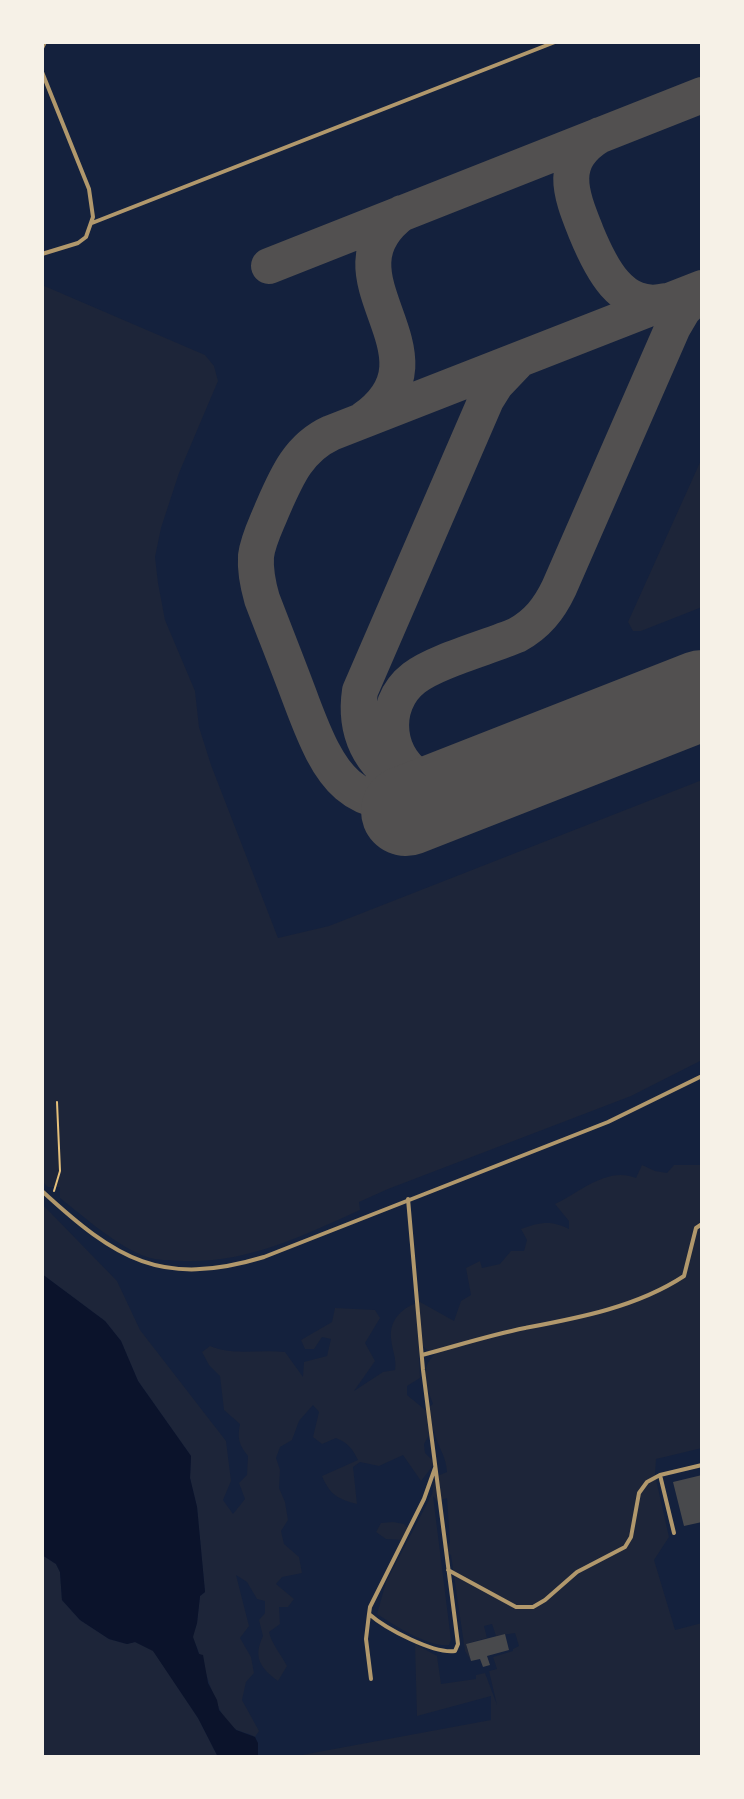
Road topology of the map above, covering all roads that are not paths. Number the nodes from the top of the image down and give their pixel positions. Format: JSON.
{"nodes":[{"id":1,"x":45,"y":42,"type":"edge"},
{"id":2,"x":555,"y":42,"type":"edge"},
{"id":3,"x":42,"y":48,"type":"edge"},
{"id":4,"x":42,"y":72,"type":"edge"},
{"id":5,"x":92,"y":223,"type":"junction"},
{"id":6,"x":42,"y":254,"type":"edge"},
{"id":7,"x":702,"y":1076,"type":"edge"},
{"id":8,"x":42,"y":1191,"type":"edge"},
{"id":9,"x":408,"y":1199,"type":"junction"},
{"id":10,"x":702,"y":1224,"type":"edge"},
{"id":11,"x":422,"y":1355,"type":"junction"},
{"id":12,"x":702,"y":1465,"type":"edge"},
{"id":13,"x":435,"y":1468,"type":"junction"},
{"id":14,"x":660,"y":1475,"type":"junction"},
{"id":15,"x":674,"y":1533,"type":"dead end"},
{"id":16,"x":448,"y":1570,"type":"junction"},
{"id":17,"x":369,"y":1614,"type":"junction"},
{"id":18,"x":371,"y":1679,"type":"dead end"}],
"edges":[{"from":1,"to":3,"type":"lane"},
{"from":2,"to":5,"type":"lane"},
{"from":4,"to":5,"type":"lane"},
{"from":5,"to":6,"type":"lane"},
{"from":7,"to":9,"type":"lane"},
{"from":8,"to":9,"type":"lane"},
{"from":9,"to":11,"type":"lane"},
{"from":10,"to":11,"type":"lane"},
{"from":11,"to":13,"type":"lane"},
{"from":12,"to":14,"type":"lane"},
{"from":13,"to":16,"type":"lane"},
{"from":13,"to":17,"type":"lane"},
{"from":14,"to":15,"type":"lane"},
{"from":14,"to":16,"type":"lane"},
{"from":16,"to":17,"type":"lane"},
{"from":17,"to":18,"type":"lane"}]}
